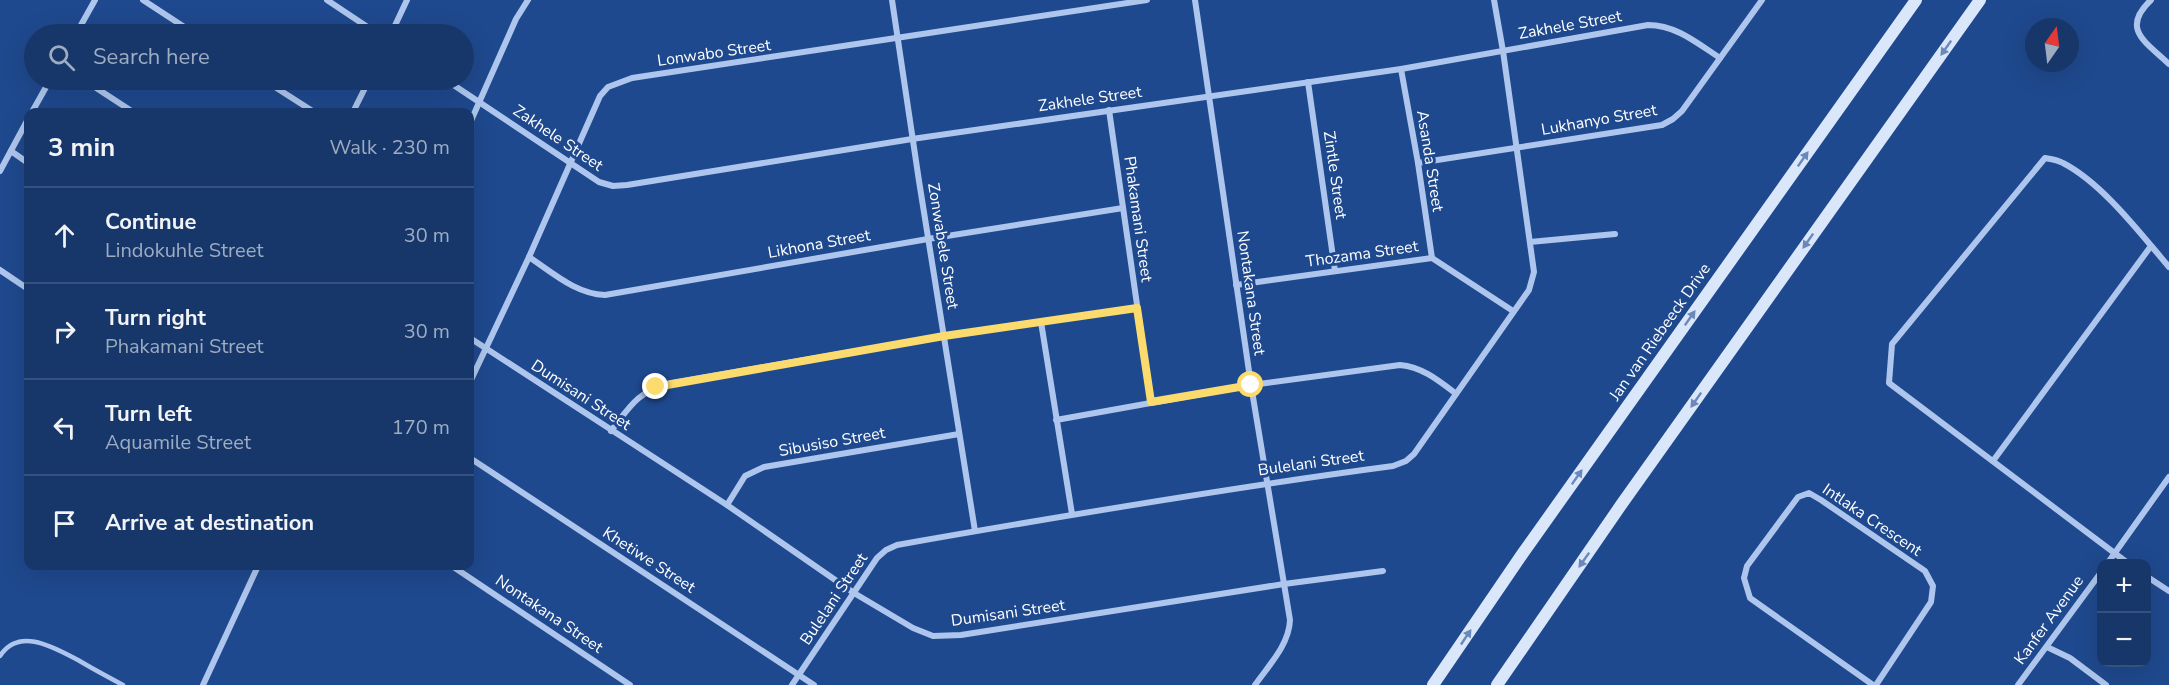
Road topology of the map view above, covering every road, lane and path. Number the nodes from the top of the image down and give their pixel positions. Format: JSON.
{"nodes":[{"id":1,"x":95,"y":0,"type":"edge"},
{"id":2,"x":143,"y":0,"type":"edge"},
{"id":3,"x":327,"y":0,"type":"edge"},
{"id":4,"x":407,"y":0,"type":"edge"},
{"id":5,"x":528,"y":0,"type":"edge"},
{"id":6,"x":892,"y":0,"type":"edge"},
{"id":7,"x":1147,"y":0,"type":"edge"},
{"id":8,"x":1195,"y":0,"type":"edge"},
{"id":9,"x":1494,"y":0,"type":"edge"},
{"id":10,"x":1762,"y":0,"type":"edge"},
{"id":11,"x":1916,"y":0,"type":"edge"},
{"id":12,"x":1980,"y":0,"type":"edge"},
{"id":13,"x":2151,"y":0,"type":"edge"},
{"id":14,"x":82,"y":24,"type":"edge"},
{"id":15,"x":180,"y":24,"type":"edge"},
{"id":16,"x":363,"y":24,"type":"edge"},
{"id":17,"x":396,"y":24,"type":"edge"},
{"id":18,"x":897,"y":36,"type":"junction"},
{"id":19,"x":1503,"y":51,"type":"junction"},
{"id":20,"x":1720,"y":58,"type":"junction"},
{"id":21,"x":2169,"y":64,"type":"edge"},
{"id":22,"x":1401,"y":69,"type":"junction"},
{"id":23,"x":1308,"y":82,"type":"junction"},
{"id":24,"x":44,"y":90,"type":"edge"},
{"id":25,"x":99,"y":90,"type":"edge"},
{"id":26,"x":280,"y":90,"type":"edge"},
{"id":27,"x":364,"y":90,"type":"edge"},
{"id":28,"x":461,"y":90,"type":"edge"},
{"id":29,"x":1209,"y":95,"type":"junction"},
{"id":30,"x":480,"y":102,"type":"junction"},
{"id":31,"x":34,"y":108,"type":"edge"},
{"id":32,"x":127,"y":108,"type":"edge"},
{"id":33,"x":308,"y":108,"type":"edge"},
{"id":34,"x":355,"y":108,"type":"edge"},
{"id":35,"x":1109,"y":110,"type":"junction"},
{"id":36,"x":474,"y":115,"type":"edge"},
{"id":37,"x":24,"y":127,"type":"edge"},
{"id":38,"x":912,"y":139,"type":"junction"},
{"id":39,"x":1516,"y":148,"type":"junction"},
{"id":40,"x":11,"y":151,"type":"junction"},
{"id":41,"x":24,"y":160,"type":"edge"},
{"id":42,"x":572,"y":163,"type":"junction"},
{"id":43,"x":1418,"y":163,"type":"junction"},
{"id":44,"x":0,"y":171,"type":"edge"},
{"id":45,"x":1123,"y":208,"type":"junction"},
{"id":46,"x":1615,"y":234,"type":"dead end"},
{"id":47,"x":928,"y":238,"type":"junction"},
{"id":48,"x":1530,"y":242,"type":"junction"},
{"id":49,"x":2151,"y":246,"type":"junction"},
{"id":50,"x":529,"y":257,"type":"junction"},
{"id":51,"x":1432,"y":258,"type":"junction"},
{"id":52,"x":2169,"y":267,"type":"edge"},
{"id":53,"x":0,"y":270,"type":"edge"},
{"id":54,"x":1335,"y":271,"type":"junction"},
{"id":55,"x":1236,"y":285,"type":"junction"},
{"id":56,"x":24,"y":286,"type":"edge"},
{"id":57,"x":1137,"y":308,"type":"junction"},
{"id":58,"x":1513,"y":311,"type":"junction"},
{"id":59,"x":1041,"y":322,"type":"junction"},
{"id":60,"x":944,"y":336,"type":"junction"},
{"id":61,"x":474,"y":341,"type":"edge"},
{"id":62,"x":486,"y":349,"type":"junction"},
{"id":63,"x":474,"y":374,"type":"edge"},
{"id":64,"x":1251,"y":385,"type":"junction"},
{"id":65,"x":1455,"y":393,"type":"junction"},
{"id":66,"x":1151,"y":402,"type":"junction"},
{"id":67,"x":1056,"y":420,"type":"junction"},
{"id":68,"x":611,"y":431,"type":"junction"},
{"id":69,"x":959,"y":434,"type":"junction"},
{"id":70,"x":474,"y":461,"type":"edge"},
{"id":71,"x":1993,"y":461,"type":"junction"},
{"id":72,"x":2169,"y":477,"type":"edge"},
{"id":73,"x":1266,"y":482,"type":"junction"},
{"id":74,"x":726,"y":505,"type":"junction"},
{"id":75,"x":1072,"y":514,"type":"junction"},
{"id":76,"x":975,"y":531,"type":"junction"},
{"id":77,"x":2114,"y":553,"type":"junction"},
{"id":78,"x":2110,"y":559,"type":"edge"},
{"id":79,"x":2122,"y":559,"type":"edge"},
{"id":80,"x":256,"y":570,"type":"edge"},
{"id":81,"x":458,"y":570,"type":"edge"},
{"id":82,"x":1383,"y":572,"type":"dead end"},
{"id":83,"x":2097,"y":578,"type":"edge"},
{"id":84,"x":2151,"y":579,"type":"edge"},
{"id":85,"x":1284,"y":584,"type":"junction"},
{"id":86,"x":2169,"y":591,"type":"edge"},
{"id":87,"x":854,"y":593,"type":"junction"},
{"id":88,"x":2047,"y":647,"type":"junction"},
{"id":89,"x":0,"y":656,"type":"edge"},
{"id":90,"x":798,"y":674,"type":"junction"},
{"id":91,"x":123,"y":685,"type":"edge"},
{"id":92,"x":203,"y":685,"type":"edge"},
{"id":93,"x":630,"y":685,"type":"edge"},
{"id":94,"x":792,"y":685,"type":"edge"},
{"id":95,"x":814,"y":685,"type":"edge"},
{"id":96,"x":1255,"y":685,"type":"edge"},
{"id":97,"x":1433,"y":685,"type":"edge"},
{"id":98,"x":1497,"y":685,"type":"edge"},
{"id":99,"x":1875,"y":685,"type":"edge"},
{"id":100,"x":2018,"y":685,"type":"edge"},
{"id":101,"x":2106,"y":685,"type":"edge"}],
"edges":[{"from":1,"to":14,"type":"street"},
{"from":2,"to":15,"type":"street"},
{"from":3,"to":16,"type":"street"},
{"from":4,"to":17,"type":"street"},
{"from":5,"to":30,"type":"street"},
{"from":6,"to":18,"type":"street","name":"Zonwabele Street"},
{"from":7,"to":18,"type":"street","name":"Lonwabo Street"},
{"from":8,"to":29,"type":"street","name":"Nontakana Street"},
{"from":9,"to":19,"type":"street","name":"Bulelani Street"},
{"from":10,"to":20,"type":"street","name":"Lukhanyo Street"},
{"from":97,"to":11,"type":"main road","name":"Jan van Riebeeck Drive","one_way":true},
{"from":12,"to":98,"type":"main road","one_way":true},
{"from":13,"to":21,"type":"street"},
{"from":18,"to":38,"type":"street","name":"Zonwabele Street"},
{"from":18,"to":42,"type":"street","name":"Lonwabo Street"},
{"from":19,"to":20,"type":"street","name":"Zakhele Street"},
{"from":19,"to":22,"type":"street","name":"Zakhele Street"},
{"from":19,"to":39,"type":"street","name":"Bulelani Street"},
{"from":20,"to":39,"type":"street","name":"Lukhanyo Street"},
{"from":22,"to":23,"type":"street","name":"Zakhele Street"},
{"from":22,"to":43,"type":"street","name":"Asanda Street"},
{"from":23,"to":29,"type":"street","name":"Zakhele Street"},
{"from":23,"to":54,"type":"street","name":"Zintle Street"},
{"from":24,"to":31,"type":"street"},
{"from":25,"to":32,"type":"street"},
{"from":26,"to":33,"type":"street"},
{"from":27,"to":34,"type":"street"},
{"from":28,"to":30,"type":"street","name":"Zakhele Street"},
{"from":29,"to":35,"type":"street","name":"Zakhele Street"},
{"from":29,"to":55,"type":"street","name":"Nontakana Street"},
{"from":30,"to":36,"type":"street"},
{"from":30,"to":42,"type":"street","name":"Zakhele Street"},
{"from":35,"to":38,"type":"street","name":"Zakhele Street"},
{"from":35,"to":45,"type":"street","name":"Phakamani Street"},
{"from":37,"to":40,"type":"street"},
{"from":38,"to":42,"type":"street","name":"Zakhele Street"},
{"from":38,"to":47,"type":"street","name":"Zonwabele Street"},
{"from":39,"to":43,"type":"street","name":"Lukhanyo Street"},
{"from":39,"to":48,"type":"street","name":"Bulelani Street"},
{"from":40,"to":41,"type":"street"},
{"from":40,"to":44,"type":"street"},
{"from":42,"to":50,"type":"street","name":"Lonwabo Street"},
{"from":43,"to":51,"type":"street","name":"Asanda Street"},
{"from":45,"to":47,"type":"street","name":"Likhona Street"},
{"from":45,"to":57,"type":"street","name":"Phakamani Street"},
{"from":46,"to":48,"type":"street"},
{"from":47,"to":50,"type":"street","name":"Likhona Street"},
{"from":47,"to":60,"type":"street","name":"Zonwabele Street"},
{"from":48,"to":58,"type":"street","name":"Bulelani Street"},
{"from":49,"to":52,"type":"street"},
{"from":49,"to":71,"type":"street"},
{"from":49,"to":71,"type":"street"},
{"from":50,"to":62,"type":"street","name":"Lonwabo Street"},
{"from":51,"to":54,"type":"street","name":"Thozama Street"},
{"from":51,"to":58,"type":"street","name":"Thozama Street"},
{"from":53,"to":56,"type":"street"},
{"from":54,"to":55,"type":"street","name":"Thozama Street"},
{"from":55,"to":64,"type":"street","name":"Nontakana Street"},
{"from":57,"to":59,"type":"street"},
{"from":57,"to":66,"type":"street","name":"Phakamani Street"},
{"from":58,"to":65,"type":"street","name":"Bulelani Street"},
{"from":59,"to":60,"type":"street"},
{"from":59,"to":67,"type":"street"},
{"from":60,"to":68,"type":"street"},
{"from":60,"to":69,"type":"street","name":"Zonwabele Street"},
{"from":61,"to":62,"type":"street","name":"Dumisani Street"},
{"from":62,"to":63,"type":"street","name":"Lonwabo Street"},
{"from":62,"to":68,"type":"street","name":"Dumisani Street"},
{"from":64,"to":65,"type":"street"},
{"from":64,"to":66,"type":"street"},
{"from":64,"to":73,"type":"street","name":"Nontakana Street"},
{"from":65,"to":73,"type":"street","name":"Bulelani Street"},
{"from":66,"to":67,"type":"street"},
{"from":67,"to":75,"type":"street"},
{"from":68,"to":74,"type":"street","name":"Dumisani Street"},
{"from":69,"to":74,"type":"street","name":"Sibusiso Street"},
{"from":69,"to":76,"type":"street","name":"Zonwabele Street"},
{"from":70,"to":90,"type":"street","name":"Khetiwe Street"},
{"from":71,"to":77,"type":"street"},
{"from":72,"to":77,"type":"street"},
{"from":73,"to":75,"type":"street","name":"Bulelani Street"},
{"from":73,"to":85,"type":"street","name":"Nontakana Street"},
{"from":74,"to":87,"type":"street","name":"Dumisani Street"},
{"from":75,"to":76,"type":"street","name":"Bulelani Street"},
{"from":76,"to":87,"type":"street","name":"Bulelani Street"},
{"from":77,"to":78,"type":"street"},
{"from":77,"to":79,"type":"street"},
{"from":80,"to":92,"type":"street"},
{"from":81,"to":93,"type":"street","name":"Nontakana Street"},
{"from":82,"to":85,"type":"street","name":"Dumisani Street"},
{"from":83,"to":88,"type":"street","name":"Kanfer Avenue"},
{"from":84,"to":86,"type":"street"},
{"from":85,"to":87,"type":"street","name":"Dumisani Street"},
{"from":85,"to":96,"type":"street","name":"Nontakana Street"},
{"from":87,"to":90,"type":"street","name":"Bulelani Street"},
{"from":88,"to":100,"type":"street","name":"Kanfer Avenue"},
{"from":88,"to":101,"type":"street"},
{"from":89,"to":91,"type":"lane"},
{"from":90,"to":94,"type":"street","name":"Bulelani Street"},
{"from":90,"to":95,"type":"street","name":"Khetiwe Street"},
{"from":99,"to":99,"type":"street","name":"Intlaka Crescent"}]}
